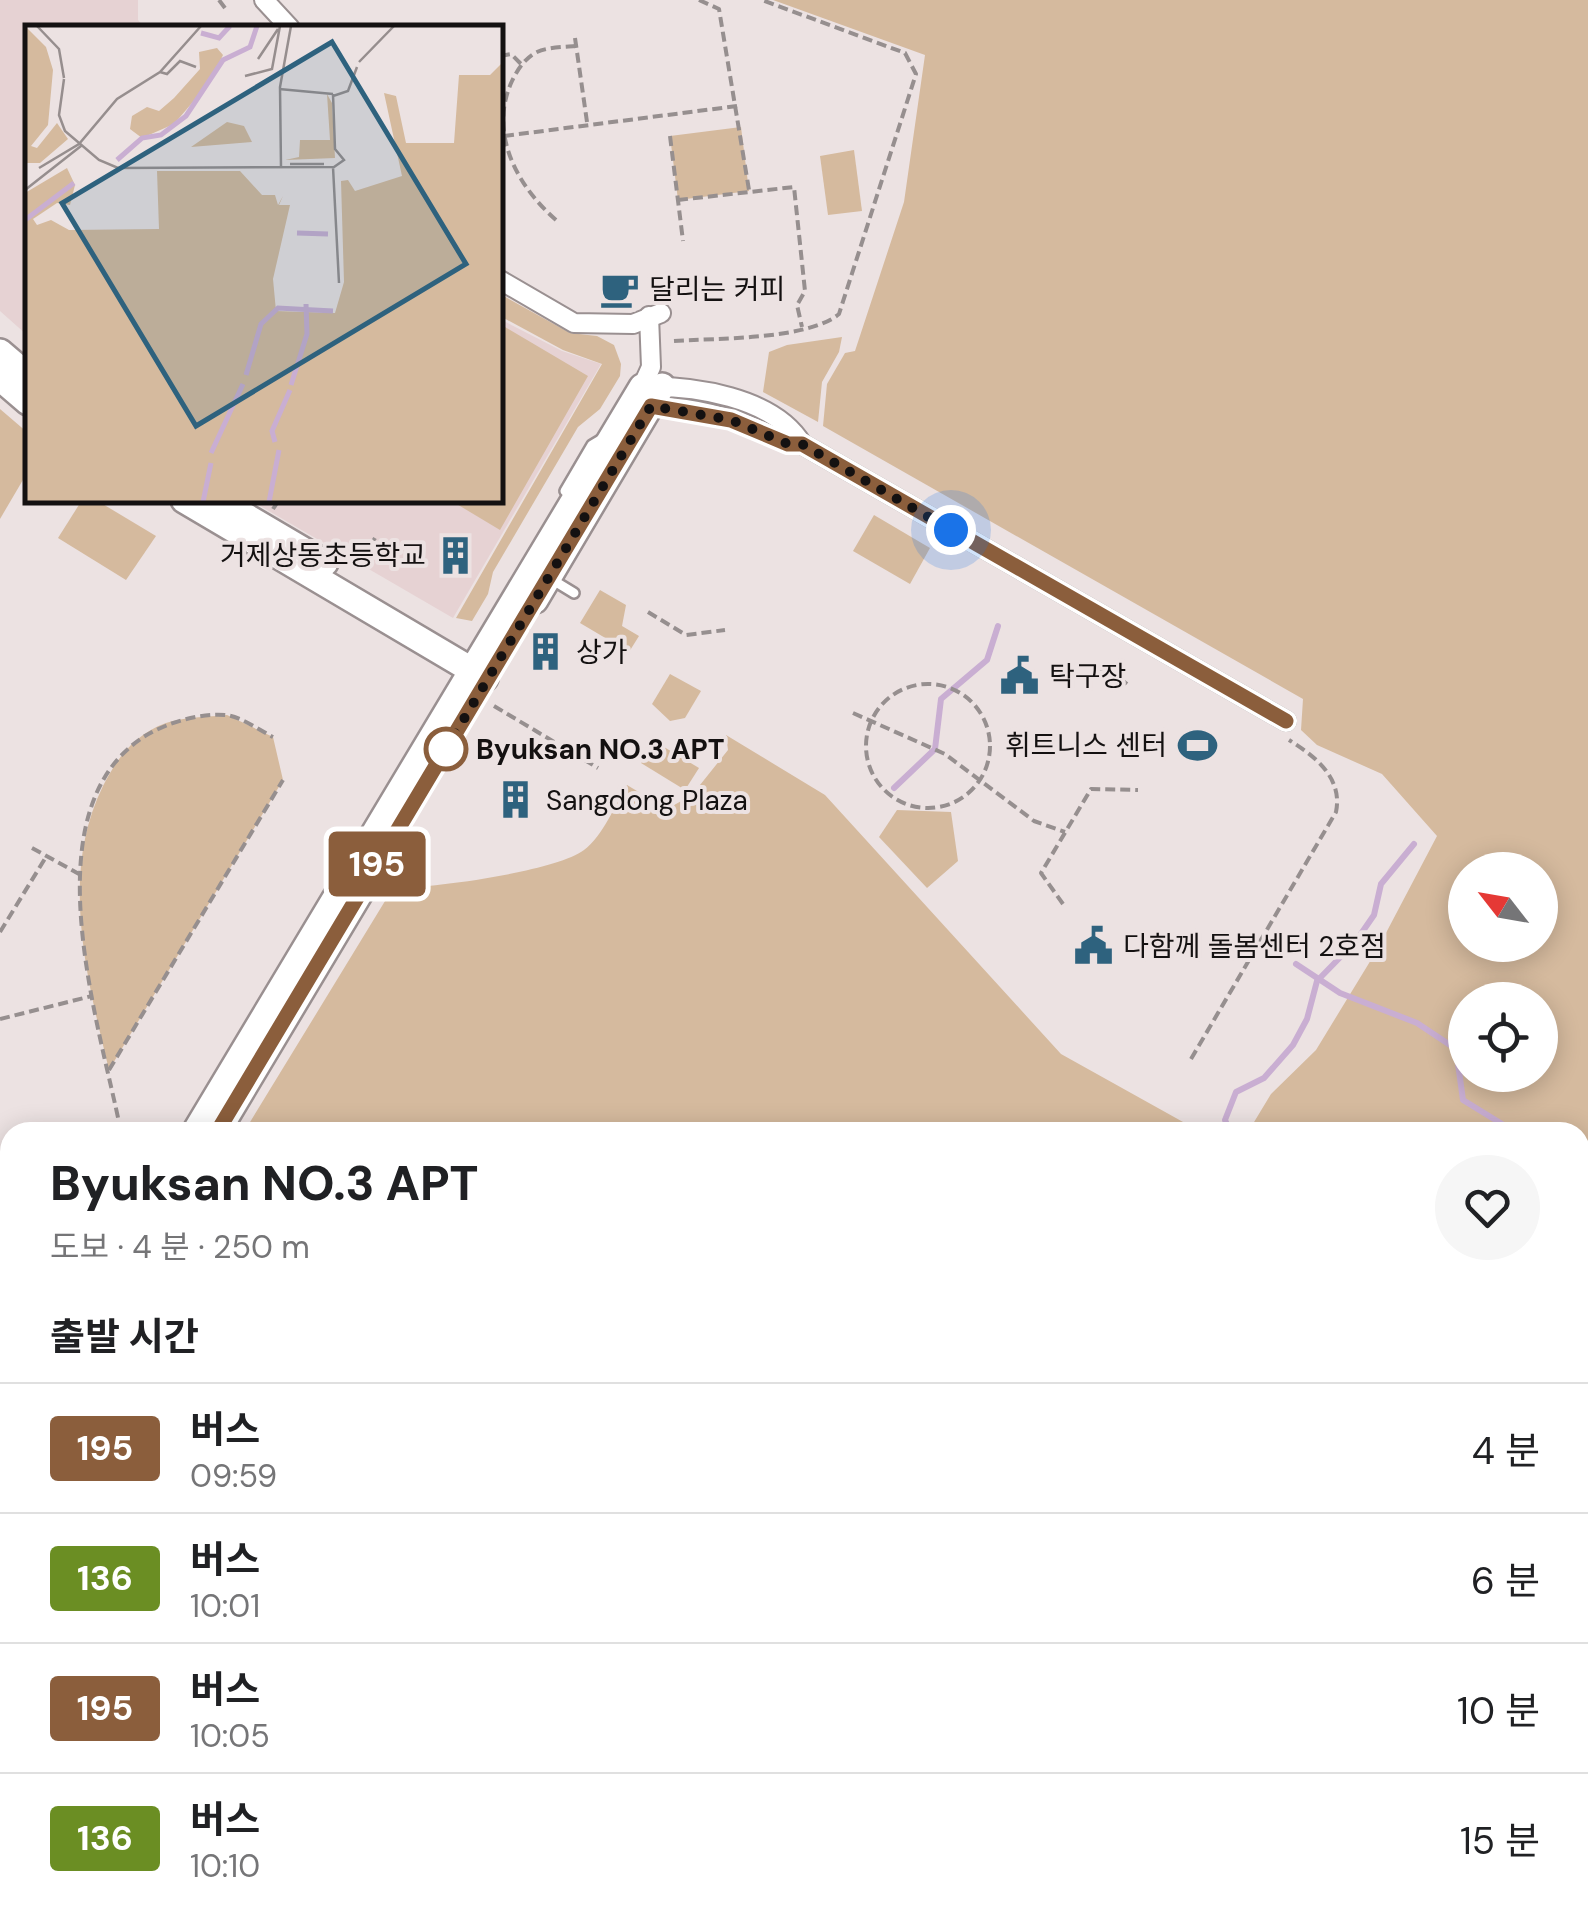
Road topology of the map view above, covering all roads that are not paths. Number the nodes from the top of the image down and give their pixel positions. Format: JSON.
{"nodes":[{"id":1,"x":264,"y":0,"type":"edge"},
{"id":2,"x":287,"y":25,"type":"edge"},
{"id":3,"x":502,"y":281,"type":"edge"},
{"id":4,"x":0,"y":352,"type":"edge"},
{"id":5,"x":25,"y":373,"type":"edge"},
{"id":6,"x":0,"y":378,"type":"edge"},
{"id":7,"x":25,"y":399,"type":"edge"},
{"id":8,"x":640,"y":404,"type":"junction"},
{"id":9,"x":188,"y":502,"type":"edge"},
{"id":10,"x":221,"y":502,"type":"edge"},
{"id":11,"x":549,"y":578,"type":"junction"},
{"id":12,"x":574,"y":593,"type":"dead end"},
{"id":13,"x":485,"y":667,"type":"junction"},
{"id":14,"x":1283,"y":728,"type":"road end"},
{"id":15,"x":202,"y":1122,"type":"edge"},
{"id":16,"x":223,"y":1122,"type":"edge"}],
"edges":[{"from":1,"to":2,"type":"street"},
{"from":3,"to":8,"type":"street"},
{"from":4,"to":5,"type":"street"},
{"from":6,"to":7,"type":"street"},
{"from":8,"to":11,"type":"street"},
{"from":8,"to":13,"type":"street"},
{"from":8,"to":14,"type":"street"},
{"from":9,"to":13,"type":"street"},
{"from":10,"to":13,"type":"street"},
{"from":11,"to":12,"type":"lane"},
{"from":11,"to":13,"type":"street"},
{"from":13,"to":15,"type":"street"},
{"from":13,"to":16,"type":"street"}]}
